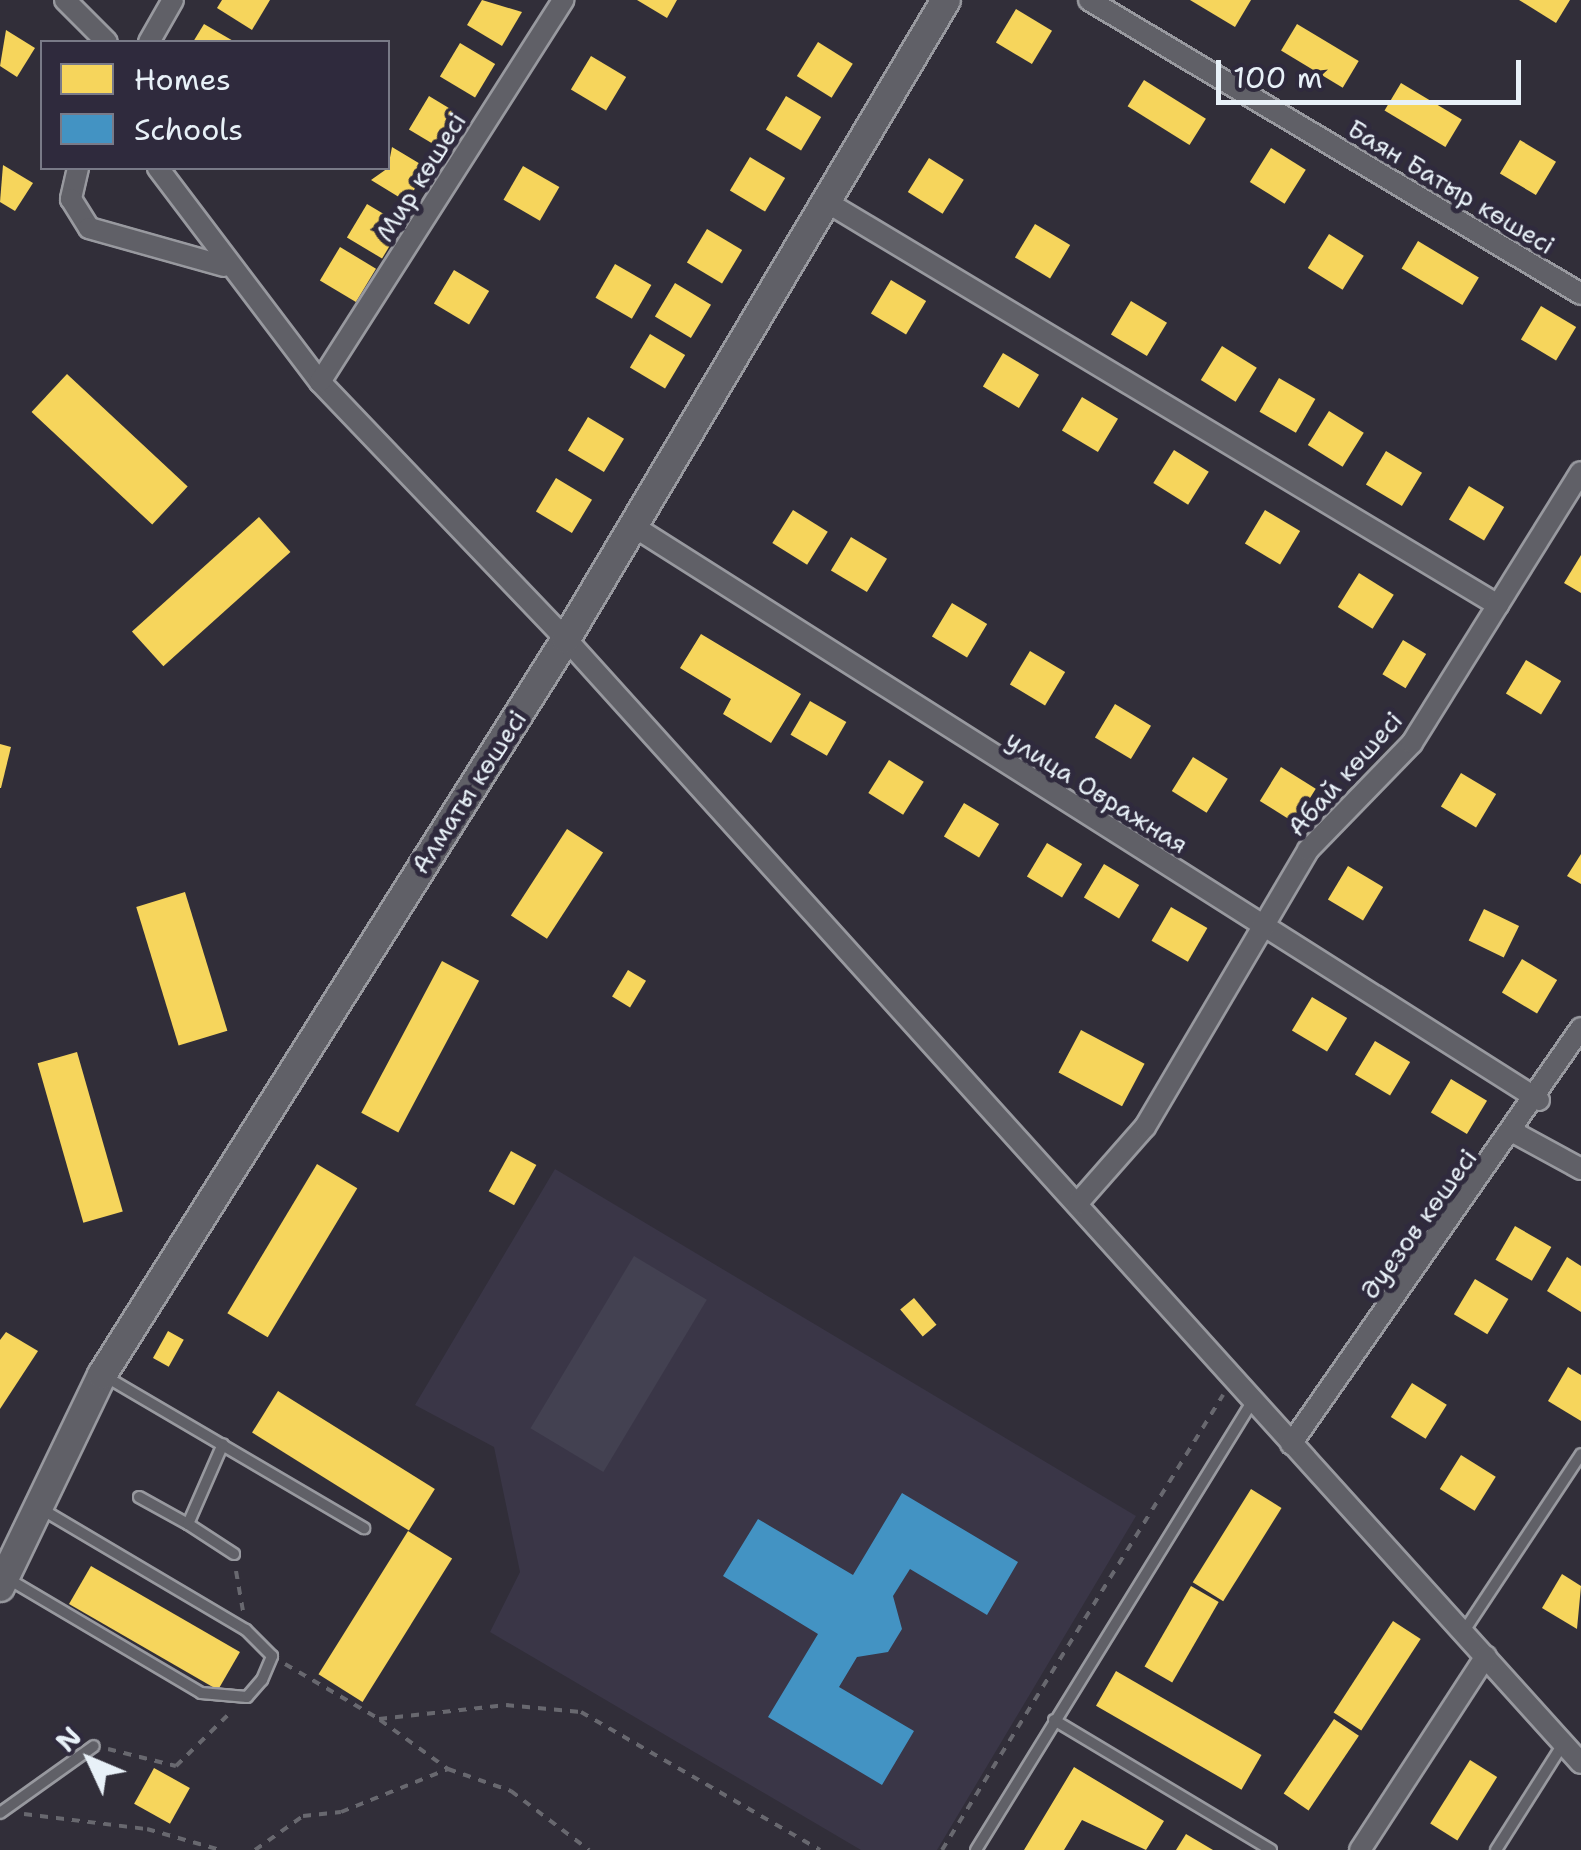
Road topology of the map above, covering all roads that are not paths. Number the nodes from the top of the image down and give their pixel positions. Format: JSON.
{"nodes":[{"id":1,"x":64,"y":0,"type":"edge"},
{"id":2,"x":173,"y":0,"type":"edge"},
{"id":3,"x":563,"y":0,"type":"edge"},
{"id":4,"x":946,"y":0,"type":"edge"},
{"id":5,"x":1088,"y":0,"type":"edge"},
{"id":6,"x":105,"y":40,"type":"edge"},
{"id":7,"x":150,"y":40,"type":"edge"},
{"id":8,"x":78,"y":170,"type":"edge"},
{"id":9,"x":159,"y":170,"type":"edge"},
{"id":10,"x":825,"y":202,"type":"junction"},
{"id":11,"x":224,"y":266,"type":"junction"},
{"id":12,"x":1581,"y":294,"type":"edge"},
{"id":13,"x":320,"y":382,"type":"junction"},
{"id":14,"x":1581,"y":472,"type":"edge"},
{"id":15,"x":630,"y":524,"type":"junction"},
{"id":16,"x":1498,"y":605,"type":"junction"},
{"id":17,"x":566,"y":639,"type":"junction"},
{"id":18,"x":1261,"y":925,"type":"junction"},
{"id":19,"x":1581,"y":1028,"type":"edge"},
{"id":20,"x":1539,"y":1100,"type":"junction"},
{"id":21,"x":1515,"y":1133,"type":"junction"},
{"id":22,"x":1581,"y":1169,"type":"edge"},
{"id":23,"x":1076,"y":1204,"type":"junction"},
{"id":24,"x":102,"y":1375,"type":"junction"},
{"id":25,"x":1252,"y":1402,"type":"junction"},
{"id":26,"x":224,"y":1444,"type":"junction"},
{"id":27,"x":1290,"y":1444,"type":"junction"},
{"id":28,"x":1581,"y":1454,"type":"edge"},
{"id":29,"x":139,"y":1497,"type":"dead end"},
{"id":30,"x":36,"y":1506,"type":"junction"},
{"id":31,"x":188,"y":1524,"type":"junction"},
{"id":32,"x":364,"y":1528,"type":"dead end"},
{"id":33,"x":234,"y":1554,"type":"road end"},
{"id":34,"x":2,"y":1582,"type":"edge"},
{"id":35,"x":1464,"y":1631,"type":"junction"},
{"id":36,"x":1486,"y":1656,"type":"junction"},
{"id":37,"x":1054,"y":1720,"type":"junction"},
{"id":38,"x":1563,"y":1744,"type":"junction"},
{"id":39,"x":94,"y":1746,"type":"road end"},
{"id":40,"x":1581,"y":1763,"type":"edge"},
{"id":41,"x":2,"y":1812,"type":"edge"},
{"id":42,"x":976,"y":1850,"type":"edge"},
{"id":43,"x":1271,"y":1850,"type":"edge"},
{"id":44,"x":1360,"y":1850,"type":"edge"},
{"id":45,"x":1496,"y":1850,"type":"edge"}],
"edges":[{"from":1,"to":6,"type":"street"},
{"from":2,"to":7,"type":"street"},
{"from":3,"to":13,"type":"street","name":"Мир көшесі"},
{"from":4,"to":10,"type":"street","name":"Алматы көшесі"},
{"from":5,"to":12,"type":"street","name":"Баян Батыр көшесі"},
{"from":8,"to":11,"type":"street"},
{"from":9,"to":11,"type":"street"},
{"from":10,"to":15,"type":"street","name":"Алматы көшесі"},
{"from":10,"to":16,"type":"street"},
{"from":11,"to":13,"type":"street"},
{"from":13,"to":17,"type":"street"},
{"from":14,"to":16,"type":"street","name":"Абай көшесі"},
{"from":15,"to":17,"type":"street","name":"Алматы көшесі"},
{"from":15,"to":18,"type":"street","name":"улица Овражная"},
{"from":16,"to":18,"type":"street","name":"Абай көшесі"},
{"from":17,"to":23,"type":"street"},
{"from":17,"to":24,"type":"street","name":"Алматы көшесі"},
{"from":18,"to":20,"type":"street","name":"улица Овражная"},
{"from":18,"to":23,"type":"street","name":"Абай көшесі"},
{"from":19,"to":20,"type":"street","name":"Әуезов көшесі"},
{"from":20,"to":21,"type":"street","name":"Әуезов көшесі"},
{"from":21,"to":22,"type":"street"},
{"from":21,"to":27,"type":"street","name":"Әуезов көшесі"},
{"from":23,"to":25,"type":"street"},
{"from":24,"to":26,"type":"lane"},
{"from":24,"to":30,"type":"street","name":"Алматы көшесі"},
{"from":25,"to":27,"type":"street"},
{"from":25,"to":37,"type":"lane"},
{"from":26,"to":31,"type":"lane"},
{"from":26,"to":32,"type":"lane"},
{"from":27,"to":35,"type":"street"},
{"from":28,"to":35,"type":"lane"},
{"from":29,"to":31,"type":"lane"},
{"from":30,"to":34,"type":"street","name":"Алматы көшесі"},
{"from":30,"to":34,"type":"lane"},
{"from":31,"to":33,"type":"lane"},
{"from":35,"to":36,"type":"street"},
{"from":36,"to":38,"type":"street"},
{"from":36,"to":44,"type":"street"},
{"from":37,"to":42,"type":"lane"},
{"from":37,"to":43,"type":"lane"},
{"from":38,"to":40,"type":"street"},
{"from":38,"to":45,"type":"lane"},
{"from":39,"to":41,"type":"lane"}]}
